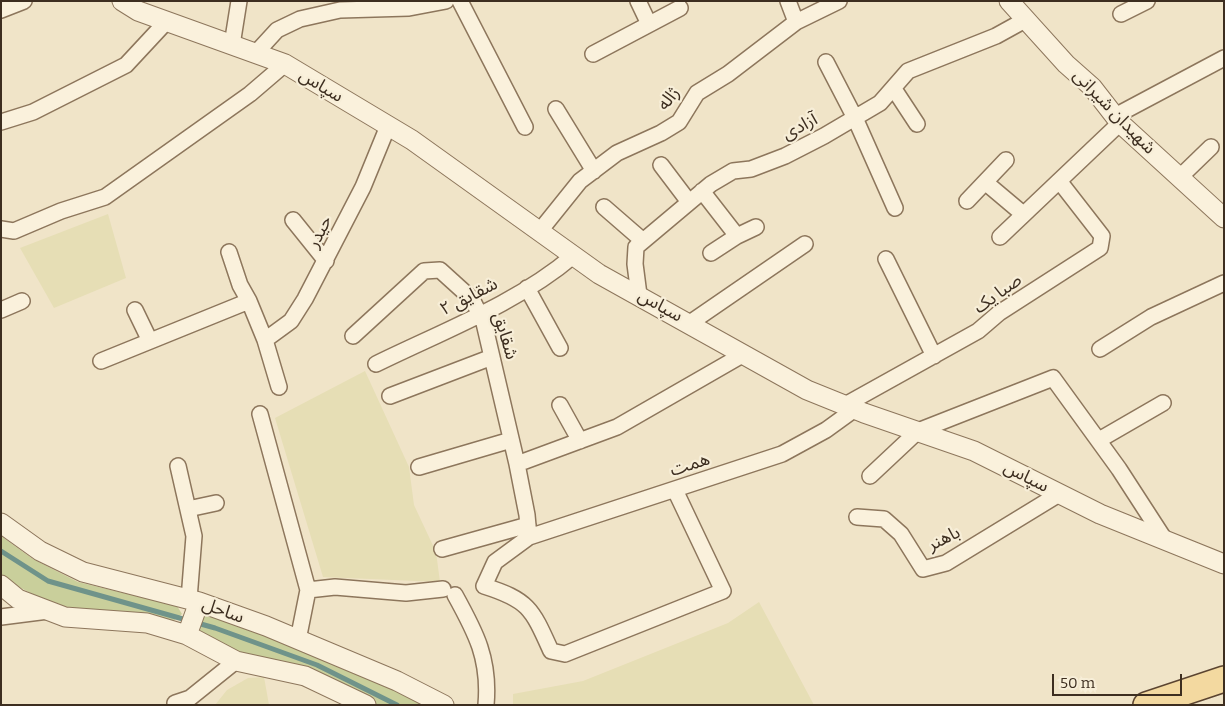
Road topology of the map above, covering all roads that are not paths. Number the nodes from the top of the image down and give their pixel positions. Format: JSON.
{"nodes":[{"id":1,"x":24,"y":1,"type":"edge"},
{"id":2,"x":122,"y":1,"type":"edge"},
{"id":3,"x":239,"y":1,"type":"edge"},
{"id":4,"x":446,"y":1,"type":"edge"},
{"id":5,"x":460,"y":1,"type":"edge"},
{"id":6,"x":638,"y":1,"type":"edge"},
{"id":7,"x":788,"y":1,"type":"edge"},
{"id":8,"x":839,"y":1,"type":"edge"},
{"id":9,"x":1009,"y":1,"type":"edge"},
{"id":10,"x":1147,"y":1,"type":"edge"},
{"id":11,"x":680,"y":8,"type":"dead end"},
{"id":12,"x":1,"y":10,"type":"edge"},
{"id":13,"x":1120,"y":14,"type":"dead end"},
{"id":14,"x":1025,"y":20,"type":"junction"},
{"id":15,"x":166,"y":22,"type":"junction"},
{"id":16,"x":796,"y":22,"type":"junction"},
{"id":17,"x":649,"y":24,"type":"junction"},
{"id":18,"x":232,"y":45,"type":"junction"},
{"id":19,"x":255,"y":54,"type":"junction"},
{"id":20,"x":593,"y":54,"type":"dead end"},
{"id":21,"x":1224,"y":58,"type":"edge"},
{"id":22,"x":826,"y":62,"type":"dead end"},
{"id":23,"x":285,"y":64,"type":"junction"},
{"id":24,"x":894,"y":89,"type":"junction"},
{"id":25,"x":556,"y":109,"type":"dead end"},
{"id":26,"x":855,"y":118,"type":"junction"},
{"id":27,"x":1118,"y":120,"type":"junction"},
{"id":28,"x":1,"y":122,"type":"edge"},
{"id":29,"x":917,"y":124,"type":"dead end"},
{"id":30,"x":388,"y":126,"type":"junction"},
{"id":31,"x":525,"y":127,"type":"dead end"},
{"id":32,"x":1211,"y":147,"type":"dead end"},
{"id":33,"x":1006,"y":160,"type":"dead end"},
{"id":34,"x":662,"y":165,"type":"dead end"},
{"id":35,"x":594,"y":171,"type":"junction"},
{"id":36,"x":1180,"y":177,"type":"junction"},
{"id":37,"x":985,"y":182,"type":"junction"},
{"id":38,"x":1060,"y":182,"type":"junction"},
{"id":39,"x":702,"y":191,"type":"junction"},
{"id":40,"x":689,"y":202,"type":"junction"},
{"id":41,"x":967,"y":202,"type":"dead end"},
{"id":42,"x":604,"y":207,"type":"dead end"},
{"id":43,"x":895,"y":208,"type":"dead end"},
{"id":44,"x":1023,"y":214,"type":"junction"},
{"id":45,"x":1224,"y":218,"type":"edge"},
{"id":46,"x":293,"y":220,"type":"dead end"},
{"id":47,"x":756,"y":227,"type":"dead end"},
{"id":48,"x":1,"y":229,"type":"edge"},
{"id":49,"x":539,"y":232,"type":"junction"},
{"id":50,"x":737,"y":236,"type":"junction"},
{"id":51,"x":1000,"y":237,"type":"dead end"},
{"id":52,"x":642,"y":240,"type":"junction"},
{"id":53,"x":805,"y":244,"type":"dead end"},
{"id":54,"x":229,"y":252,"type":"dead end"},
{"id":55,"x":711,"y":254,"type":"dead end"},
{"id":56,"x":574,"y":256,"type":"junction"},
{"id":57,"x":886,"y":259,"type":"dead end"},
{"id":58,"x":326,"y":261,"type":"junction"},
{"id":59,"x":1224,"y":284,"type":"edge"},
{"id":60,"x":526,"y":288,"type":"junction"},
{"id":61,"x":639,"y":295,"type":"junction"},
{"id":62,"x":22,"y":301,"type":"dead end"},
{"id":63,"x":249,"y":301,"type":"junction"},
{"id":64,"x":1,"y":310,"type":"edge"},
{"id":65,"x":135,"y":310,"type":"dead end"},
{"id":66,"x":479,"y":314,"type":"junction"},
{"id":67,"x":690,"y":323,"type":"junction"},
{"id":68,"x":353,"y":336,"type":"dead end"},
{"id":69,"x":265,"y":340,"type":"junction"},
{"id":70,"x":150,"y":341,"type":"junction"},
{"id":71,"x":560,"y":348,"type":"dead end"},
{"id":72,"x":1100,"y":349,"type":"dead end"},
{"id":73,"x":744,"y":354,"type":"junction"},
{"id":74,"x":934,"y":356,"type":"junction"},
{"id":75,"x":492,"y":357,"type":"junction"},
{"id":76,"x":101,"y":361,"type":"dead end"},
{"id":77,"x":376,"y":364,"type":"dead end"},
{"id":78,"x":280,"y":388,"type":"dead end"},
{"id":79,"x":390,"y":396,"type":"dead end"},
{"id":80,"x":1163,"y":403,"type":"dead end"},
{"id":81,"x":560,"y":405,"type":"dead end"},
{"id":82,"x":850,"y":407,"type":"junction"},
{"id":83,"x":260,"y":414,"type":"dead end"},
{"id":84,"x":918,"y":431,"type":"junction"},
{"id":85,"x":511,"y":440,"type":"junction"},
{"id":86,"x":1099,"y":440,"type":"junction"},
{"id":87,"x":580,"y":441,"type":"junction"},
{"id":88,"x":517,"y":464,"type":"junction"},
{"id":89,"x":178,"y":466,"type":"dead end"},
{"id":90,"x":419,"y":467,"type":"dead end"},
{"id":91,"x":870,"y":476,"type":"dead end"},
{"id":92,"x":675,"y":490,"type":"junction"},
{"id":93,"x":1059,"y":494,"type":"junction"},
{"id":94,"x":216,"y":503,"type":"dead end"},
{"id":95,"x":188,"y":509,"type":"junction"},
{"id":96,"x":857,"y":516,"type":"dead end"},
{"id":97,"x":1,"y":523,"type":"edge"},
{"id":98,"x":528,"y":531,"type":"junction"},
{"id":99,"x":1165,"y":540,"type":"junction"},
{"id":100,"x":442,"y":549,"type":"dead end"},
{"id":101,"x":1224,"y":564,"type":"edge"},
{"id":102,"x":1,"y":585,"type":"edge"},
{"id":103,"x":308,"y":590,"type":"junction"},
{"id":104,"x":194,"y":600,"type":"junction"},
{"id":105,"x":48,"y":611,"type":"junction"},
{"id":106,"x":1,"y":617,"type":"edge"},
{"id":107,"x":187,"y":636,"type":"junction"},
{"id":108,"x":298,"y":640,"type":"junction"},
{"id":109,"x":236,"y":661,"type":"junction"},
{"id":110,"x":1224,"y":679,"type":"edge"},
{"id":111,"x":175,"y":703,"type":"dead end"},
{"id":112,"x":366,"y":705,"type":"edge"},
{"id":113,"x":444,"y":705,"type":"edge"},
{"id":114,"x":486,"y":705,"type":"edge"},
{"id":115,"x":1146,"y":705,"type":"edge"}],
"edges":[{"from":1,"to":12,"type":"street"},
{"from":2,"to":15,"type":"street","name":"سپاس"},
{"from":3,"to":18,"type":"street"},
{"from":4,"to":19,"type":"street"},
{"from":5,"to":31,"type":"street"},
{"from":6,"to":17,"type":"street"},
{"from":7,"to":16,"type":"street"},
{"from":8,"to":16,"type":"street","name":"ژاله"},
{"from":9,"to":14,"type":"street","name":"شهیدان شیرانی"},
{"from":10,"to":13,"type":"street"},
{"from":11,"to":17,"type":"street"},
{"from":14,"to":24,"type":"street","name":"آزادی"},
{"from":14,"to":27,"type":"street","name":"شهیدان شیرانی"},
{"from":15,"to":18,"type":"street","name":"سپاس"},
{"from":15,"to":28,"type":"street"},
{"from":16,"to":35,"type":"street","name":"ژاله"},
{"from":17,"to":20,"type":"street"},
{"from":18,"to":19,"type":"street","name":"سپاس"},
{"from":19,"to":23,"type":"street","name":"سپاس"},
{"from":21,"to":27,"type":"street"},
{"from":22,"to":26,"type":"street"},
{"from":23,"to":30,"type":"street","name":"سپاس"},
{"from":23,"to":48,"type":"street"},
{"from":24,"to":26,"type":"street","name":"آزادی"},
{"from":24,"to":29,"type":"street"},
{"from":25,"to":35,"type":"street"},
{"from":26,"to":39,"type":"street","name":"آزادی"},
{"from":26,"to":43,"type":"street"},
{"from":27,"to":36,"type":"street","name":"شهیدان شیرانی"},
{"from":27,"to":38,"type":"street"},
{"from":30,"to":49,"type":"street","name":"سپاس"},
{"from":30,"to":58,"type":"street","name":"حیدر"},
{"from":32,"to":36,"type":"street"},
{"from":33,"to":37,"type":"street"},
{"from":34,"to":40,"type":"street"},
{"from":35,"to":49,"type":"street","name":"ژاله"},
{"from":36,"to":45,"type":"street","name":"شهیدان شیرانی"},
{"from":37,"to":41,"type":"street"},
{"from":37,"to":44,"type":"street"},
{"from":38,"to":44,"type":"street"},
{"from":38,"to":74,"type":"street","name":"صبا یک"},
{"from":39,"to":40,"type":"street","name":"آزادی"},
{"from":39,"to":50,"type":"street"},
{"from":40,"to":52,"type":"street","name":"آزادی"},
{"from":42,"to":52,"type":"street"},
{"from":44,"to":51,"type":"street"},
{"from":46,"to":58,"type":"street"},
{"from":47,"to":50,"type":"street"},
{"from":49,"to":56,"type":"street","name":"سپاس"},
{"from":50,"to":55,"type":"street"},
{"from":52,"to":61,"type":"street"},
{"from":53,"to":67,"type":"street"},
{"from":54,"to":63,"type":"street"},
{"from":56,"to":60,"type":"street","name":"شقایق ۲"},
{"from":56,"to":61,"type":"street","name":"سپاس"},
{"from":57,"to":74,"type":"street"},
{"from":58,"to":69,"type":"street","name":"حیدر"},
{"from":59,"to":72,"type":"street"},
{"from":60,"to":66,"type":"street","name":"شقایق ۲"},
{"from":60,"to":71,"type":"street"},
{"from":61,"to":67,"type":"street","name":"سپاس"},
{"from":62,"to":64,"type":"street"},
{"from":63,"to":69,"type":"street"},
{"from":63,"to":70,"type":"street"},
{"from":65,"to":70,"type":"street"},
{"from":66,"to":68,"type":"street","name":"شقایق"},
{"from":66,"to":75,"type":"street","name":"شقایق"},
{"from":66,"to":77,"type":"street","name":"شقایق ۲"},
{"from":67,"to":73,"type":"street","name":"سپاس"},
{"from":69,"to":78,"type":"street"},
{"from":70,"to":76,"type":"street"},
{"from":73,"to":82,"type":"street","name":"سپاس"},
{"from":73,"to":87,"type":"street"},
{"from":74,"to":82,"type":"street","name":"صبا یک"},
{"from":75,"to":79,"type":"street"},
{"from":75,"to":85,"type":"street","name":"شقایق"},
{"from":80,"to":86,"type":"street"},
{"from":81,"to":87,"type":"street"},
{"from":82,"to":84,"type":"street","name":"سپاس"},
{"from":82,"to":92,"type":"street","name":"همت"},
{"from":83,"to":103,"type":"street"},
{"from":84,"to":86,"type":"street"},
{"from":84,"to":91,"type":"street"},
{"from":84,"to":93,"type":"street","name":"سپاس"},
{"from":85,"to":88,"type":"street","name":"شقایق"},
{"from":85,"to":90,"type":"street"},
{"from":86,"to":99,"type":"street"},
{"from":87,"to":88,"type":"street"},
{"from":88,"to":98,"type":"street","name":"شقایق"},
{"from":89,"to":95,"type":"street"},
{"from":92,"to":98,"type":"street","name":"همت"},
{"from":92,"to":98,"type":"street"},
{"from":93,"to":96,"type":"street","name":"باهنر"},
{"from":93,"to":99,"type":"street","name":"سپاس"},
{"from":94,"to":95,"type":"street"},
{"from":95,"to":104,"type":"street"},
{"from":97,"to":104,"type":"street","name":"ساحل"},
{"from":98,"to":100,"type":"street","name":"همت"},
{"from":99,"to":101,"type":"street","name":"سپاس"},
{"from":102,"to":105,"type":"street","name":"ساحل"},
{"from":103,"to":108,"type":"street"},
{"from":103,"to":114,"type":"street"},
{"from":104,"to":107,"type":"street"},
{"from":104,"to":108,"type":"street","name":"ساحل"},
{"from":105,"to":106,"type":"street"},
{"from":105,"to":107,"type":"street","name":"ساحل"},
{"from":107,"to":109,"type":"street","name":"ساحل"},
{"from":108,"to":113,"type":"street","name":"ساحل"},
{"from":109,"to":111,"type":"street"},
{"from":109,"to":112,"type":"street","name":"ساحل"},
{"from":110,"to":115,"type":"main road"}]}
